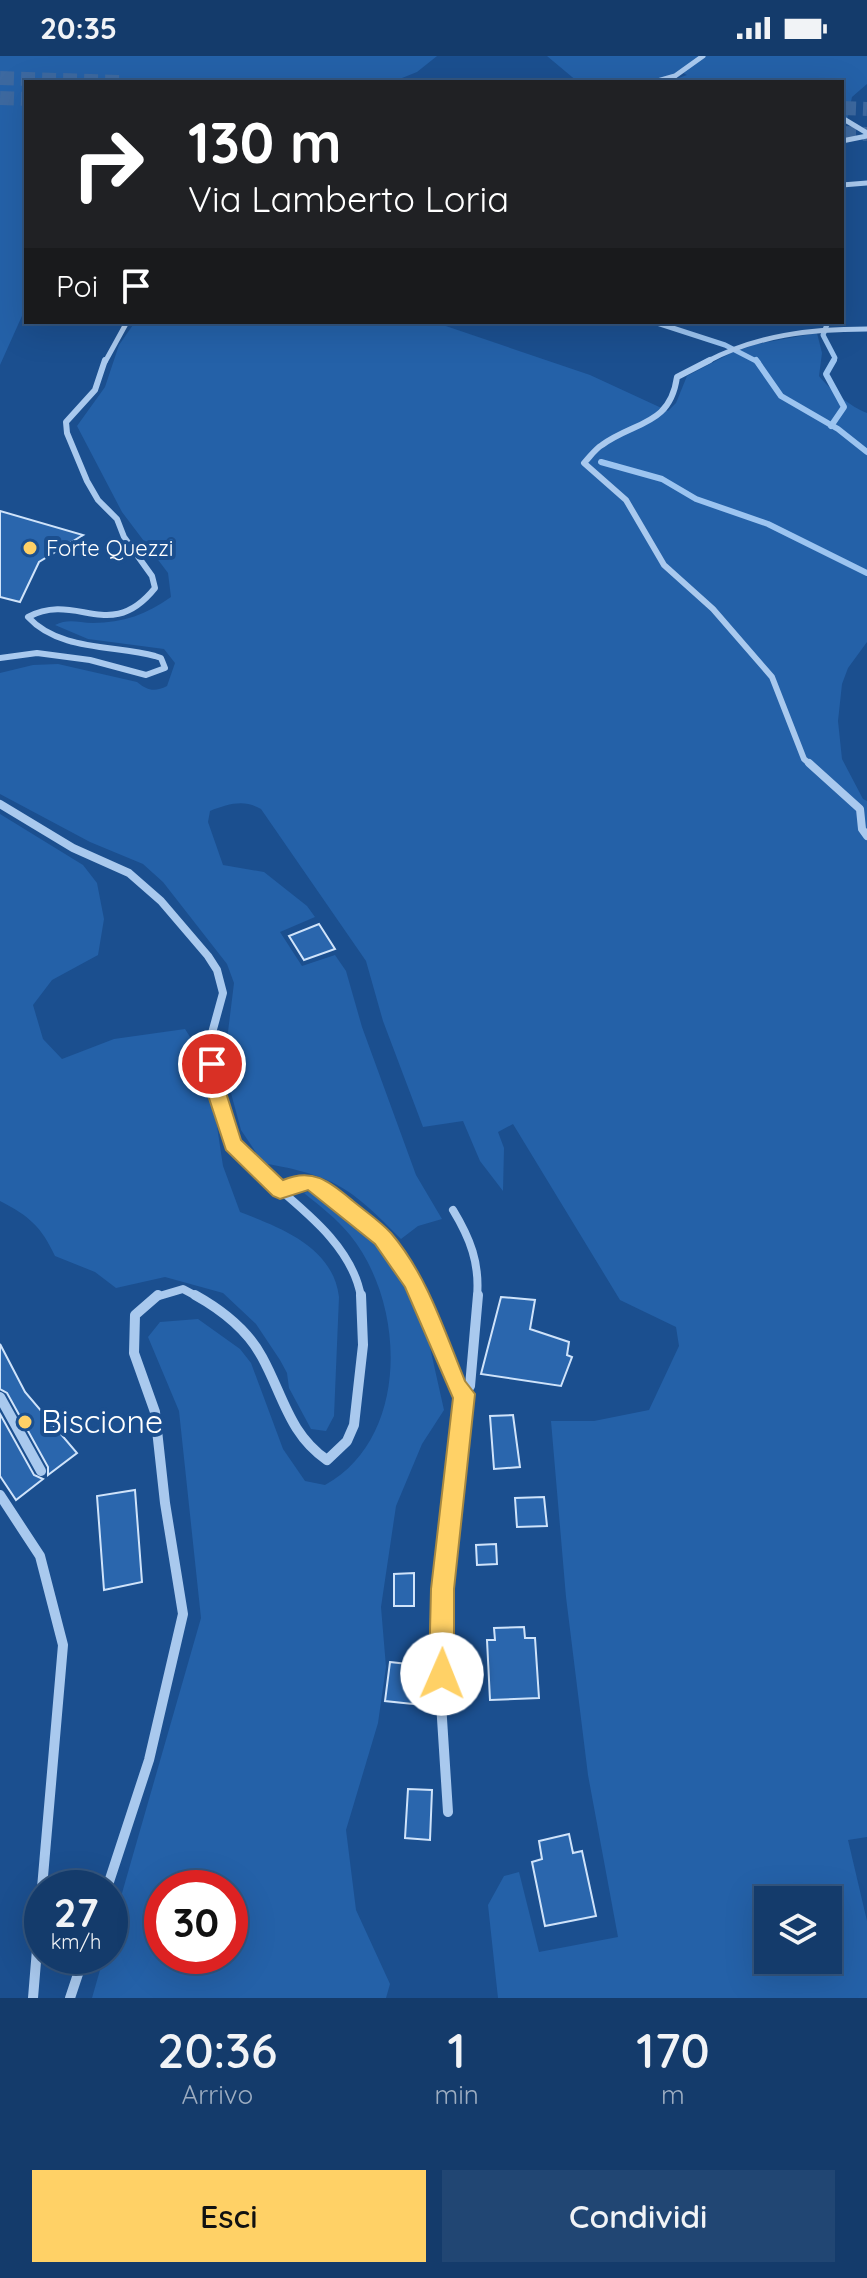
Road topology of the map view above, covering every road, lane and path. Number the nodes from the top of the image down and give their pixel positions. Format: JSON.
{"nodes":[{"id":1,"x":703,"y":56,"type":"edge"},
{"id":2,"x":661,"y":80,"type":"edge"},
{"id":3,"x":844,"y":118,"type":"edge"},
{"id":4,"x":867,"y":135,"type":"edge"},
{"id":5,"x":844,"y":141,"type":"edge"},
{"id":6,"x":867,"y":183,"type":"edge"},
{"id":7,"x":844,"y":185,"type":"edge"},
{"id":8,"x":126,"y":324,"type":"edge"},
{"id":9,"x":867,"y":329,"type":"edge"},
{"id":10,"x":0,"y":658,"type":"edge"},
{"id":11,"x":0,"y":804,"type":"edge"},
{"id":12,"x":867,"y":836,"type":"edge"},
{"id":13,"x":280,"y":1190,"type":"junction"},
{"id":14,"x":453,"y":1210,"type":"dead end"},
{"id":15,"x":464,"y":1394,"type":"junction"},
{"id":16,"x":0,"y":1397,"type":"edge"},
{"id":17,"x":41,"y":1471,"type":"dead end"},
{"id":18,"x":0,"y":1495,"type":"edge"},
{"id":19,"x":448,"y":1812,"type":"dead end"},
{"id":20,"x":44,"y":1870,"type":"edge"},
{"id":21,"x":113,"y":1870,"type":"edge"},
{"id":22,"x":35,"y":1974,"type":"edge"},
{"id":23,"x":78,"y":1974,"type":"edge"},
{"id":24,"x":33,"y":1998,"type":"edge"},
{"id":25,"x":70,"y":1998,"type":"edge"}],
"edges":[{"from":1,"to":2,"type":"street"},
{"from":3,"to":4,"type":"street"},
{"from":4,"to":5,"type":"street"},
{"from":6,"to":7,"type":"street"},
{"from":8,"to":10,"type":"street"},
{"from":9,"to":12,"type":"street"},
{"from":11,"to":13,"type":"street"},
{"from":13,"to":15,"type":"street"},
{"from":13,"to":21,"type":"street"},
{"from":14,"to":15,"type":"street"},
{"from":15,"to":19,"type":"street"},
{"from":16,"to":17,"type":"street"},
{"from":18,"to":20,"type":"street"},
{"from":22,"to":24,"type":"street"},
{"from":23,"to":25,"type":"street"}]}
